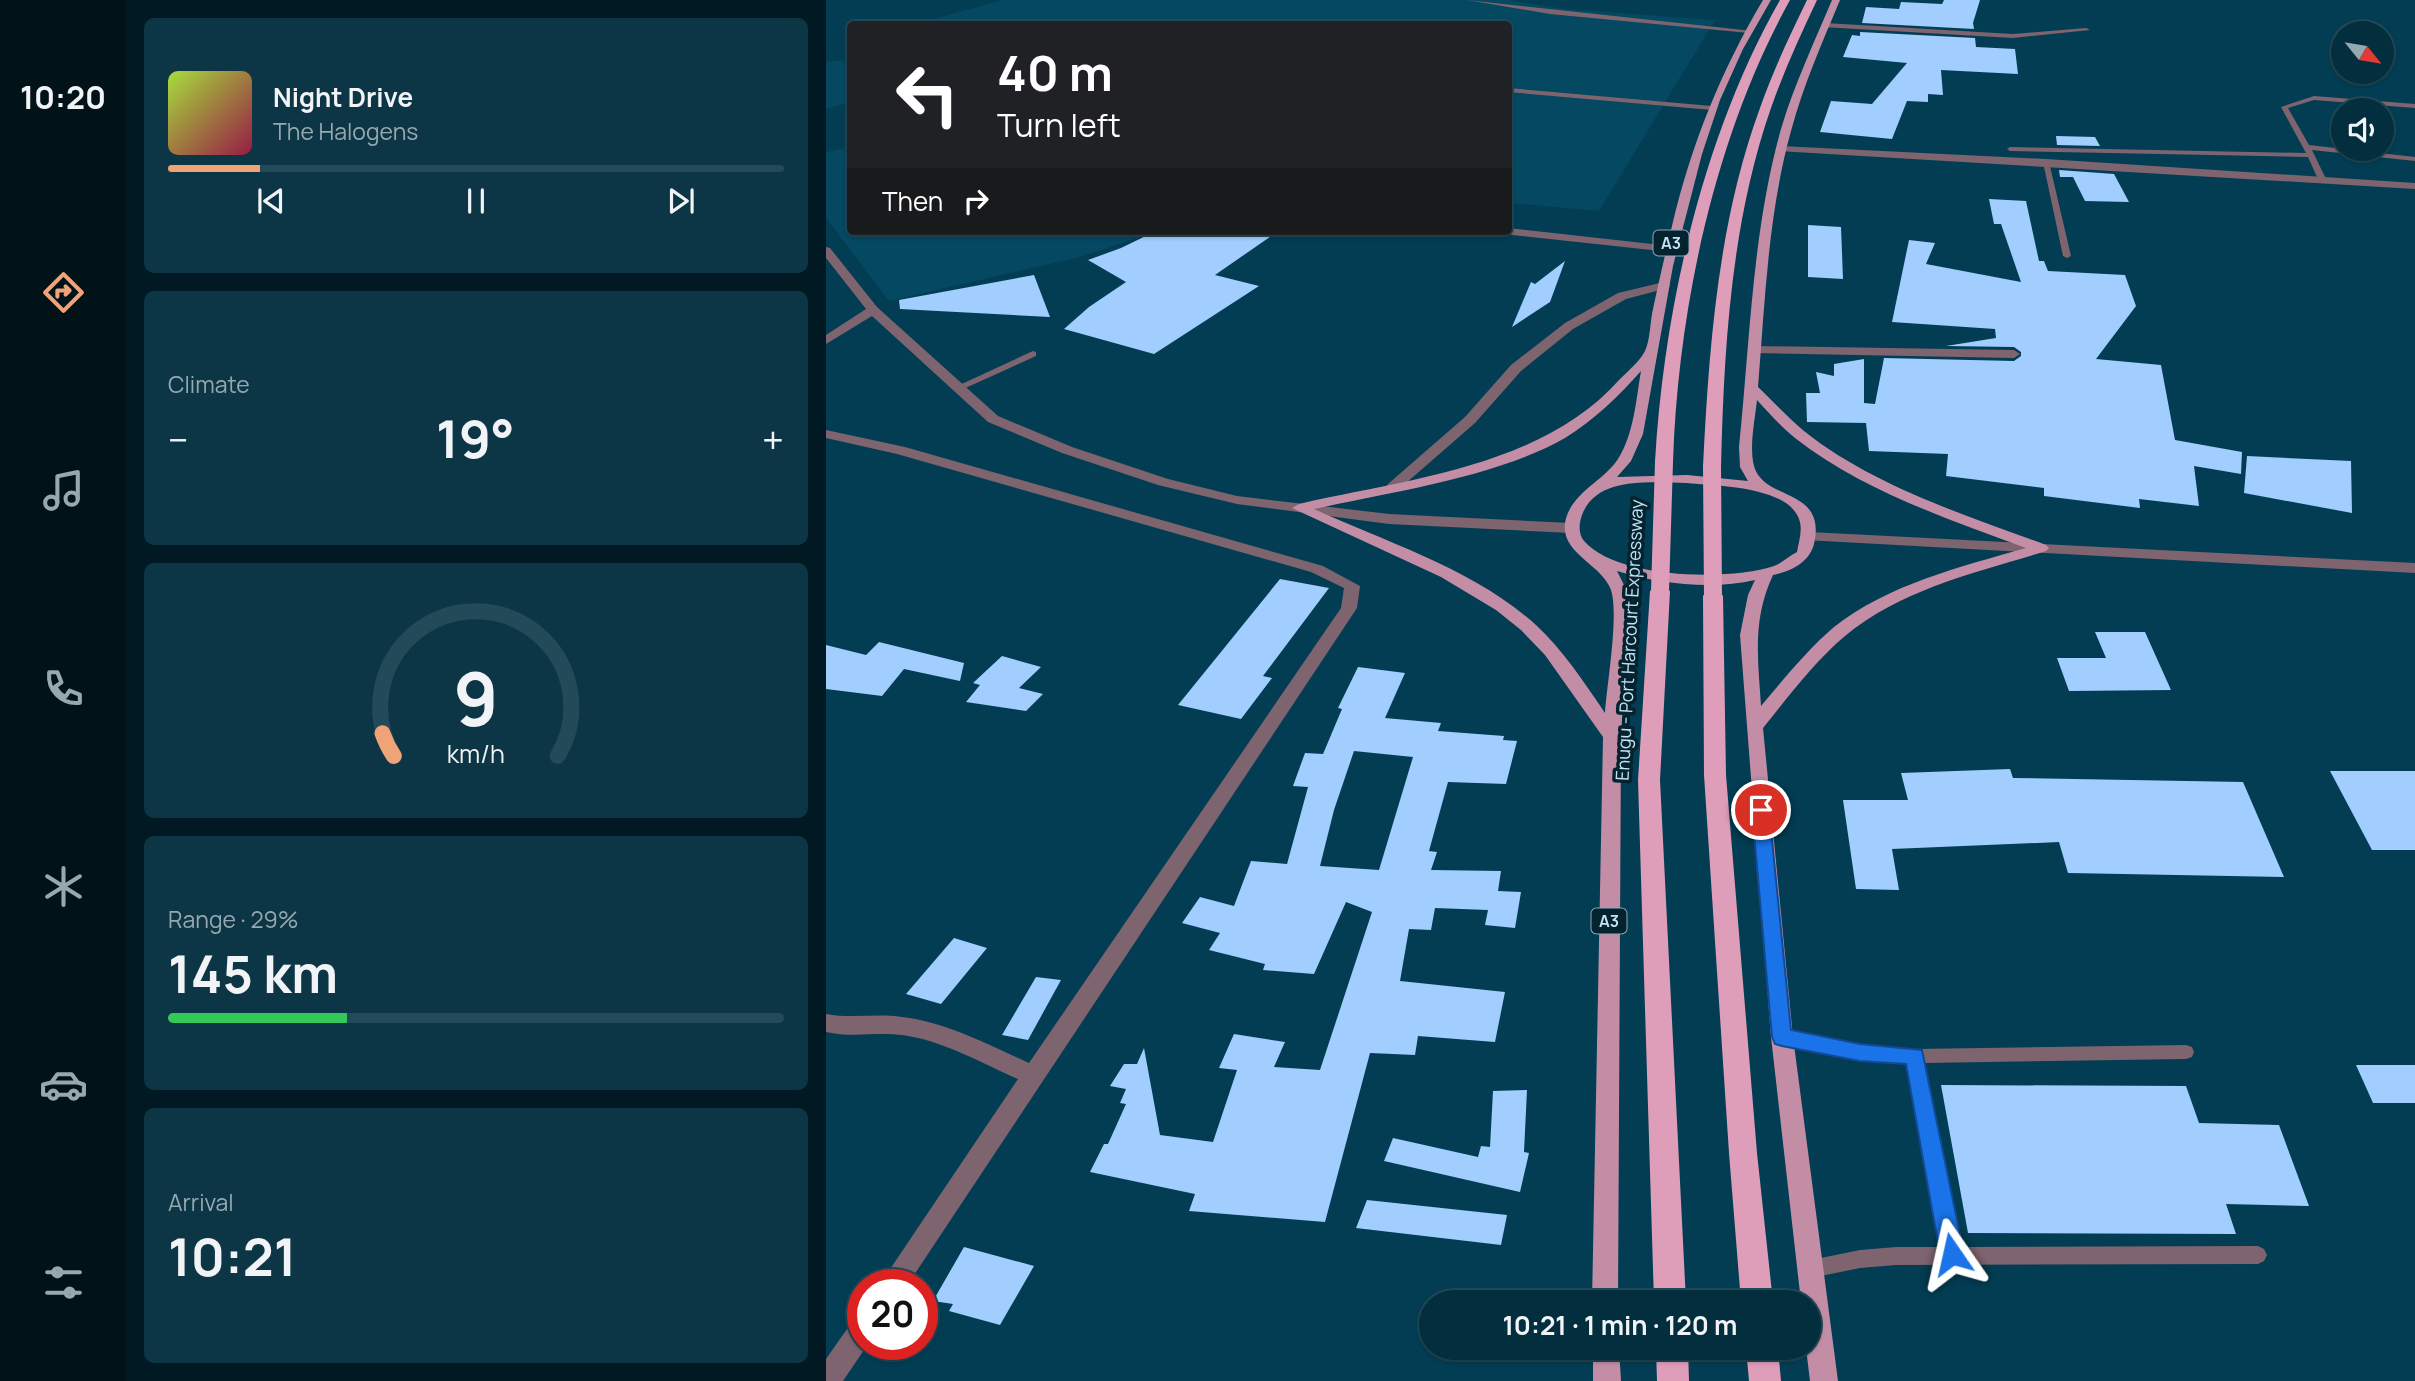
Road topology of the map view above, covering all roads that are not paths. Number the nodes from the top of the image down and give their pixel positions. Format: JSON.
{"nodes":[{"id":1,"x":1471,"y":0,"type":"edge"},
{"id":2,"x":1767,"y":0,"type":"edge"},
{"id":3,"x":1785,"y":0,"type":"edge"},
{"id":4,"x":1812,"y":0,"type":"edge"},
{"id":5,"x":1836,"y":0,"type":"edge"},
{"id":6,"x":1825,"y":25,"type":"junction"},
{"id":7,"x":2085,"y":30,"type":"dead end"},
{"id":8,"x":1749,"y":31,"type":"junction"},
{"id":9,"x":1512,"y":90,"type":"edge"},
{"id":10,"x":2415,"y":106,"type":"edge"},
{"id":11,"x":1712,"y":108,"type":"junction"},
{"id":12,"x":1737,"y":146,"type":"junction"},
{"id":13,"x":2307,"y":147,"type":"junction"},
{"id":14,"x":1781,"y":149,"type":"junction"},
{"id":15,"x":2010,"y":149,"type":"dead end"},
{"id":16,"x":2311,"y":155,"type":"junction"},
{"id":17,"x":2415,"y":159,"type":"edge"},
{"id":18,"x":2046,"y":162,"type":"junction"},
{"id":19,"x":2322,"y":179,"type":"junction"},
{"id":20,"x":2415,"y":186,"type":"edge"},
{"id":21,"x":1512,"y":232,"type":"edge"},
{"id":22,"x":1670,"y":249,"type":"junction"},
{"id":23,"x":826,"y":250,"type":"edge"},
{"id":24,"x":2067,"y":256,"type":"dead end"},
{"id":25,"x":1664,"y":286,"type":"junction"},
{"id":26,"x":873,"y":310,"type":"junction"},
{"id":27,"x":826,"y":340,"type":"edge"},
{"id":28,"x":1755,"y":350,"type":"junction"},
{"id":29,"x":1651,"y":352,"type":"junction"},
{"id":30,"x":1033,"y":354,"type":"dead end"},
{"id":31,"x":2014,"y":354,"type":"dead end"},
{"id":32,"x":958,"y":388,"type":"junction"},
{"id":33,"x":1752,"y":388,"type":"junction"},
{"id":34,"x":826,"y":435,"type":"edge"},
{"id":35,"x":1759,"y":486,"type":"junction"},
{"id":36,"x":1393,"y":487,"type":"junction"},
{"id":37,"x":1597,"y":489,"type":"junction"},
{"id":38,"x":1299,"y":508,"type":"junction"},
{"id":39,"x":1571,"y":528,"type":"junction"},
{"id":40,"x":1810,"y":537,"type":"junction"},
{"id":41,"x":2041,"y":548,"type":"junction"},
{"id":42,"x":1587,"y":554,"type":"junction"},
{"id":43,"x":2415,"y":568,"type":"edge"},
{"id":44,"x":1766,"y":575,"type":"junction"},
{"id":45,"x":1754,"y":727,"type":"junction"},
{"id":46,"x":1612,"y":737,"type":"junction"},
{"id":47,"x":826,"y":1023,"type":"edge"},
{"id":48,"x":1782,"y":1037,"type":"junction"},
{"id":49,"x":2186,"y":1052,"type":"dead end"},
{"id":50,"x":1914,"y":1056,"type":"junction"},
{"id":51,"x":1034,"y":1076,"type":"junction"},
{"id":52,"x":1952,"y":1254,"type":"junction"},
{"id":53,"x":2258,"y":1255,"type":"dead end"},
{"id":54,"x":902,"y":1269,"type":"edge"},
{"id":55,"x":1811,"y":1269,"type":"junction"},
{"id":56,"x":1605,"y":1290,"type":"edge"},
{"id":57,"x":1670,"y":1290,"type":"edge"},
{"id":58,"x":1756,"y":1290,"type":"edge"},
{"id":59,"x":847,"y":1352,"type":"edge"},
{"id":60,"x":1606,"y":1360,"type":"edge"},
{"id":61,"x":1672,"y":1360,"type":"edge"},
{"id":62,"x":1763,"y":1360,"type":"edge"},
{"id":63,"x":827,"y":1381,"type":"edge"},
{"id":64,"x":1607,"y":1381,"type":"edge"},
{"id":65,"x":1673,"y":1381,"type":"edge"},
{"id":66,"x":1765,"y":1381,"type":"edge"},
{"id":67,"x":1824,"y":1381,"type":"edge"}],
"edges":[{"from":1,"to":8,"type":"street"},
{"from":2,"to":8,"type":"main road","number":"A3"},
{"from":3,"to":12,"type":"highway","name":"Enugu - Port Harcourt Expressway","number":"A3"},
{"from":4,"to":12,"type":"highway","name":"Enugu - Port Harcourt Expressway","number":"A3"},
{"from":5,"to":6,"type":"main road"},
{"from":6,"to":7,"type":"street"},
{"from":6,"to":14,"type":"main road"},
{"from":8,"to":11,"type":"main road","number":"A3"},
{"from":9,"to":11,"type":"lane"},
{"from":10,"to":13,"type":"lane"},
{"from":11,"to":22,"type":"main road","number":"A3"},
{"from":12,"to":57,"type":"highway","name":"Enugu - Port Harcourt Expressway","number":"A3","bridge":true},
{"from":12,"to":58,"type":"highway","name":"Enugu - Port Harcourt Expressway","number":"A3","bridge":true},
{"from":13,"to":16,"type":"lane"},
{"from":13,"to":17,"type":"lane"},
{"from":14,"to":18,"type":"street"},
{"from":14,"to":28,"type":"main road"},
{"from":15,"to":16,"type":"lane"},
{"from":16,"to":19,"type":"lane"},
{"from":18,"to":19,"type":"street"},
{"from":18,"to":24,"type":"lane"},
{"from":19,"to":20,"type":"street"},
{"from":21,"to":22,"type":"street"},
{"from":22,"to":25,"type":"main road","number":"A3"},
{"from":23,"to":26,"type":"street"},
{"from":25,"to":29,"type":"main road","number":"A3"},
{"from":25,"to":36,"type":"street"},
{"from":26,"to":27,"type":"street"},
{"from":26,"to":32,"type":"street"},
{"from":28,"to":31,"type":"street"},
{"from":28,"to":33,"type":"main road"},
{"from":29,"to":36,"type":"main road"},
{"from":29,"to":37,"type":"main road","number":"A3"},
{"from":30,"to":32,"type":"lane"},
{"from":32,"to":38,"type":"street"},
{"from":33,"to":35,"type":"main road"},
{"from":33,"to":41,"type":"main road"},
{"from":34,"to":51,"type":"street"},
{"from":35,"to":37,"type":"main road"},
{"from":35,"to":40,"type":"main road"},
{"from":36,"to":38,"type":"main road"},
{"from":37,"to":39,"type":"main road","number":"A3"},
{"from":38,"to":39,"type":"street"},
{"from":38,"to":46,"type":"main road"},
{"from":39,"to":42,"type":"main road","number":"A3"},
{"from":40,"to":41,"type":"street"},
{"from":40,"to":44,"type":"main road"},
{"from":41,"to":43,"type":"street"},
{"from":41,"to":45,"type":"main road"},
{"from":42,"to":44,"type":"main road"},
{"from":42,"to":46,"type":"main road","name":"Enugu - Port Harcourt Expressway","number":"A3"},
{"from":44,"to":45,"type":"main road"},
{"from":45,"to":48,"type":"main road"},
{"from":46,"to":56,"type":"main road","name":"Enugu - Port Harcourt Expressway","number":"A3"},
{"from":47,"to":51,"type":"street"},
{"from":48,"to":50,"type":"lane"},
{"from":48,"to":55,"type":"main road"},
{"from":49,"to":50,"type":"lane"},
{"from":50,"to":52,"type":"lane"},
{"from":51,"to":54,"type":"street"},
{"from":52,"to":53,"type":"lane"},
{"from":52,"to":55,"type":"lane"},
{"from":55,"to":67,"type":"main road"},
{"from":59,"to":63,"type":"street"},
{"from":60,"to":64,"type":"main road"},
{"from":61,"to":65,"type":"highway"},
{"from":62,"to":66,"type":"highway"}]}
